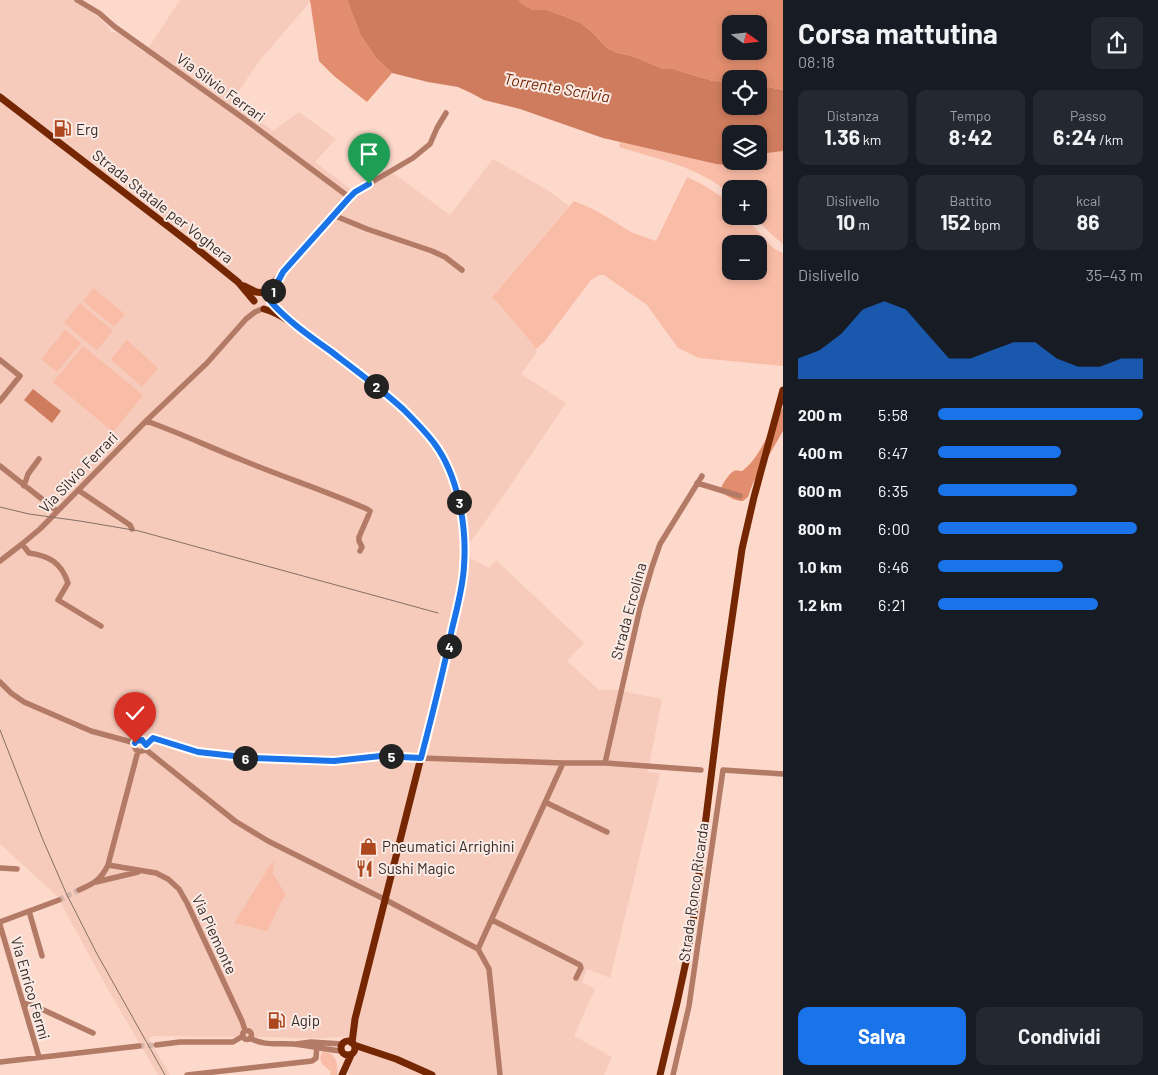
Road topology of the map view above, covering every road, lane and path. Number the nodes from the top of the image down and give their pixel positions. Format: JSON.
{"nodes":[{"id":1,"x":77,"y":0,"type":"edge"},
{"id":2,"x":0,"y":98,"type":"edge"},
{"id":3,"x":446,"y":113,"type":"dead end"},
{"id":4,"x":349,"y":198,"type":"junction"},
{"id":5,"x":333,"y":215,"type":"junction"},
{"id":6,"x":462,"y":270,"type":"dead end"},
{"id":7,"x":283,"y":272,"type":"junction"},
{"id":8,"x":238,"y":282,"type":"junction"},
{"id":9,"x":261,"y":292,"type":"junction"},
{"id":10,"x":271,"y":301,"type":"junction"},
{"id":11,"x":254,"y":302,"type":"junction"},
{"id":12,"x":263,"y":309,"type":"junction"},
{"id":13,"x":246,"y":319,"type":"junction"},
{"id":14,"x":288,"y":320,"type":"junction"},
{"id":15,"x":0,"y":360,"type":"edge"},
{"id":16,"x":783,"y":390,"type":"edge"},
{"id":17,"x":0,"y":401,"type":"edge"},
{"id":18,"x":146,"y":421,"type":"junction"},
{"id":19,"x":39,"y":459,"type":"dead end"},
{"id":20,"x":0,"y":466,"type":"edge"},
{"id":21,"x":28,"y":474,"type":"junction"},
{"id":22,"x":702,"y":476,"type":"dead end"},
{"id":23,"x":15,"y":479,"type":"junction"},
{"id":24,"x":697,"y":482,"type":"junction"},
{"id":25,"x":24,"y":486,"type":"junction"},
{"id":26,"x":78,"y":490,"type":"junction"},
{"id":27,"x":740,"y":496,"type":"dead end"},
{"id":28,"x":57,"y":511,"type":"junction"},
{"id":29,"x":132,"y":529,"type":"dead end"},
{"id":30,"x":22,"y":544,"type":"junction"},
{"id":31,"x":360,"y":551,"type":"dead end"},
{"id":32,"x":0,"y":561,"type":"edge"},
{"id":33,"x":102,"y":626,"type":"dead end"},
{"id":34,"x":0,"y":682,"type":"edge"},
{"id":35,"x":135,"y":743,"type":"junction"},
{"id":36,"x":145,"y":747,"type":"junction"},
{"id":37,"x":138,"y":751,"type":"junction"},
{"id":38,"x":421,"y":758,"type":"junction"},
{"id":39,"x":564,"y":763,"type":"junction"},
{"id":40,"x":605,"y":763,"type":"junction"},
{"id":41,"x":701,"y":770,"type":"dead end"},
{"id":42,"x":783,"y":774,"type":"edge"},
{"id":43,"x":545,"y":802,"type":"junction"},
{"id":44,"x":607,"y":832,"type":"dead end"},
{"id":45,"x":108,"y":865,"type":"junction"},
{"id":46,"x":0,"y":868,"type":"edge"},
{"id":47,"x":17,"y":869,"type":"dead end"},
{"id":48,"x":141,"y":871,"type":"junction"},
{"id":49,"x":96,"y":882,"type":"junction"},
{"id":50,"x":79,"y":890,"type":"tunnel mouth"},
{"id":51,"x":59,"y":900,"type":"tunnel mouth"},
{"id":52,"x":386,"y":900,"type":"junction"},
{"id":53,"x":29,"y":911,"type":"junction"},
{"id":54,"x":492,"y":920,"type":"junction"},
{"id":55,"x":0,"y":924,"type":"edge"},
{"id":56,"x":478,"y":949,"type":"junction"},
{"id":57,"x":42,"y":956,"type":"dead end"},
{"id":58,"x":576,"y":978,"type":"dead end"},
{"id":59,"x":23,"y":1003,"type":"junction"},
{"id":60,"x":92,"y":1033,"type":"dead end"},
{"id":61,"x":244,"y":1033,"type":"junction"},
{"id":62,"x":156,"y":1045,"type":"tunnel mouth"},
{"id":63,"x":317,"y":1045,"type":"junction"},
{"id":64,"x":139,"y":1046,"type":"tunnel mouth"},
{"id":65,"x":348,"y":1048,"type":"junction"},
{"id":66,"x":39,"y":1057,"type":"junction"},
{"id":67,"x":0,"y":1062,"type":"edge"},
{"id":68,"x":186,"y":1075,"type":"edge"},
{"id":69,"x":341,"y":1075,"type":"edge"},
{"id":70,"x":432,"y":1075,"type":"edge"},
{"id":71,"x":500,"y":1075,"type":"edge"},
{"id":72,"x":660,"y":1075,"type":"edge"},
{"id":73,"x":673,"y":1075,"type":"edge"}],
"edges":[{"from":1,"to":4,"type":"street","name":"Via Silvio Ferrari"},
{"from":2,"to":8,"type":"main road","name":"Strada Statale per Voghera"},
{"from":3,"to":4,"type":"street"},
{"from":4,"to":5,"type":"street"},
{"from":5,"to":6,"type":"street"},
{"from":5,"to":7,"type":"street"},
{"from":7,"to":9,"type":"street"},
{"from":7,"to":10,"type":"street"},
{"from":8,"to":9,"type":"main road","name":"Strada Statale per Voghera"},
{"from":8,"to":11,"type":"main road","name":"Strada Statale per Voghera"},
{"from":9,"to":10,"type":"main road","name":"Strada Statale per Voghera"},
{"from":9,"to":11,"type":"main road"},
{"from":10,"to":12,"type":"main road"},
{"from":10,"to":14,"type":"main road","name":"Strada Statale per Voghera"},
{"from":11,"to":12,"type":"main road","name":"Strada Statale per Voghera"},
{"from":11,"to":13,"type":"street","name":"Via Silvio Ferrari"},
{"from":12,"to":13,"type":"street","name":"Via Silvio Ferrari"},
{"from":12,"to":14,"type":"main road","name":"Strada Statale per Voghera"},
{"from":13,"to":18,"type":"street","name":"Via Silvio Ferrari"},
{"from":14,"to":38,"type":"main road","name":"Strada Statale per Voghera"},
{"from":15,"to":17,"type":"street"},
{"from":16,"to":72,"type":"main road"},
{"from":18,"to":26,"type":"street","name":"Via Silvio Ferrari"},
{"from":18,"to":31,"type":"street"},
{"from":19,"to":21,"type":"street"},
{"from":20,"to":23,"type":"street"},
{"from":21,"to":23,"type":"street"},
{"from":21,"to":25,"type":"street"},
{"from":22,"to":24,"type":"street","name":"Strada Ercolina"},
{"from":23,"to":25,"type":"street"},
{"from":24,"to":27,"type":"street"},
{"from":24,"to":40,"type":"street","name":"Strada Ercolina"},
{"from":25,"to":28,"type":"street"},
{"from":26,"to":28,"type":"street","name":"Via Silvio Ferrari"},
{"from":26,"to":29,"type":"street"},
{"from":28,"to":30,"type":"street","name":"Via Silvio Ferrari"},
{"from":30,"to":32,"type":"street","name":"Via Silvio Ferrari"},
{"from":30,"to":33,"type":"street"},
{"from":34,"to":35,"type":"street"},
{"from":35,"to":36,"type":"street"},
{"from":35,"to":37,"type":"street"},
{"from":36,"to":37,"type":"street"},
{"from":36,"to":38,"type":"street"},
{"from":36,"to":52,"type":"street"},
{"from":37,"to":45,"type":"street"},
{"from":38,"to":39,"type":"street"},
{"from":38,"to":52,"type":"main road","name":"Strada Statale per Voghera"},
{"from":39,"to":40,"type":"street"},
{"from":39,"to":43,"type":"street"},
{"from":40,"to":41,"type":"street"},
{"from":42,"to":73,"type":"street","name":"Strada Ronco Ricarda"},
{"from":43,"to":44,"type":"street"},
{"from":43,"to":54,"type":"street"},
{"from":45,"to":48,"type":"street","name":"Via Piemonte"},
{"from":45,"to":49,"type":"street"},
{"from":46,"to":47,"type":"street"},
{"from":48,"to":49,"type":"street","name":"Via Piemonte"},
{"from":48,"to":61,"type":"street","name":"Via Piemonte"},
{"from":49,"to":50,"type":"street","name":"Via Piemonte"},
{"from":51,"to":53,"type":"street"},
{"from":52,"to":56,"type":"street"},
{"from":52,"to":65,"type":"main road","name":"Strada Statale per Voghera"},
{"from":53,"to":55,"type":"street"},
{"from":53,"to":57,"type":"street"},
{"from":54,"to":56,"type":"street"},
{"from":54,"to":58,"type":"street"},
{"from":55,"to":59,"type":"street","name":"Via Enrico Fermi"},
{"from":56,"to":71,"type":"street"},
{"from":59,"to":60,"type":"street"},
{"from":59,"to":66,"type":"street","name":"Via Enrico Fermi"},
{"from":61,"to":62,"type":"street"},
{"from":61,"to":63,"type":"street"},
{"from":63,"to":65,"type":"street"},
{"from":63,"to":68,"type":"street"},
{"from":64,"to":66,"type":"street"},
{"from":65,"to":69,"type":"main road","name":"Strada Statale per Voghera"},
{"from":65,"to":70,"type":"main road"},
{"from":66,"to":67,"type":"street"}]}
